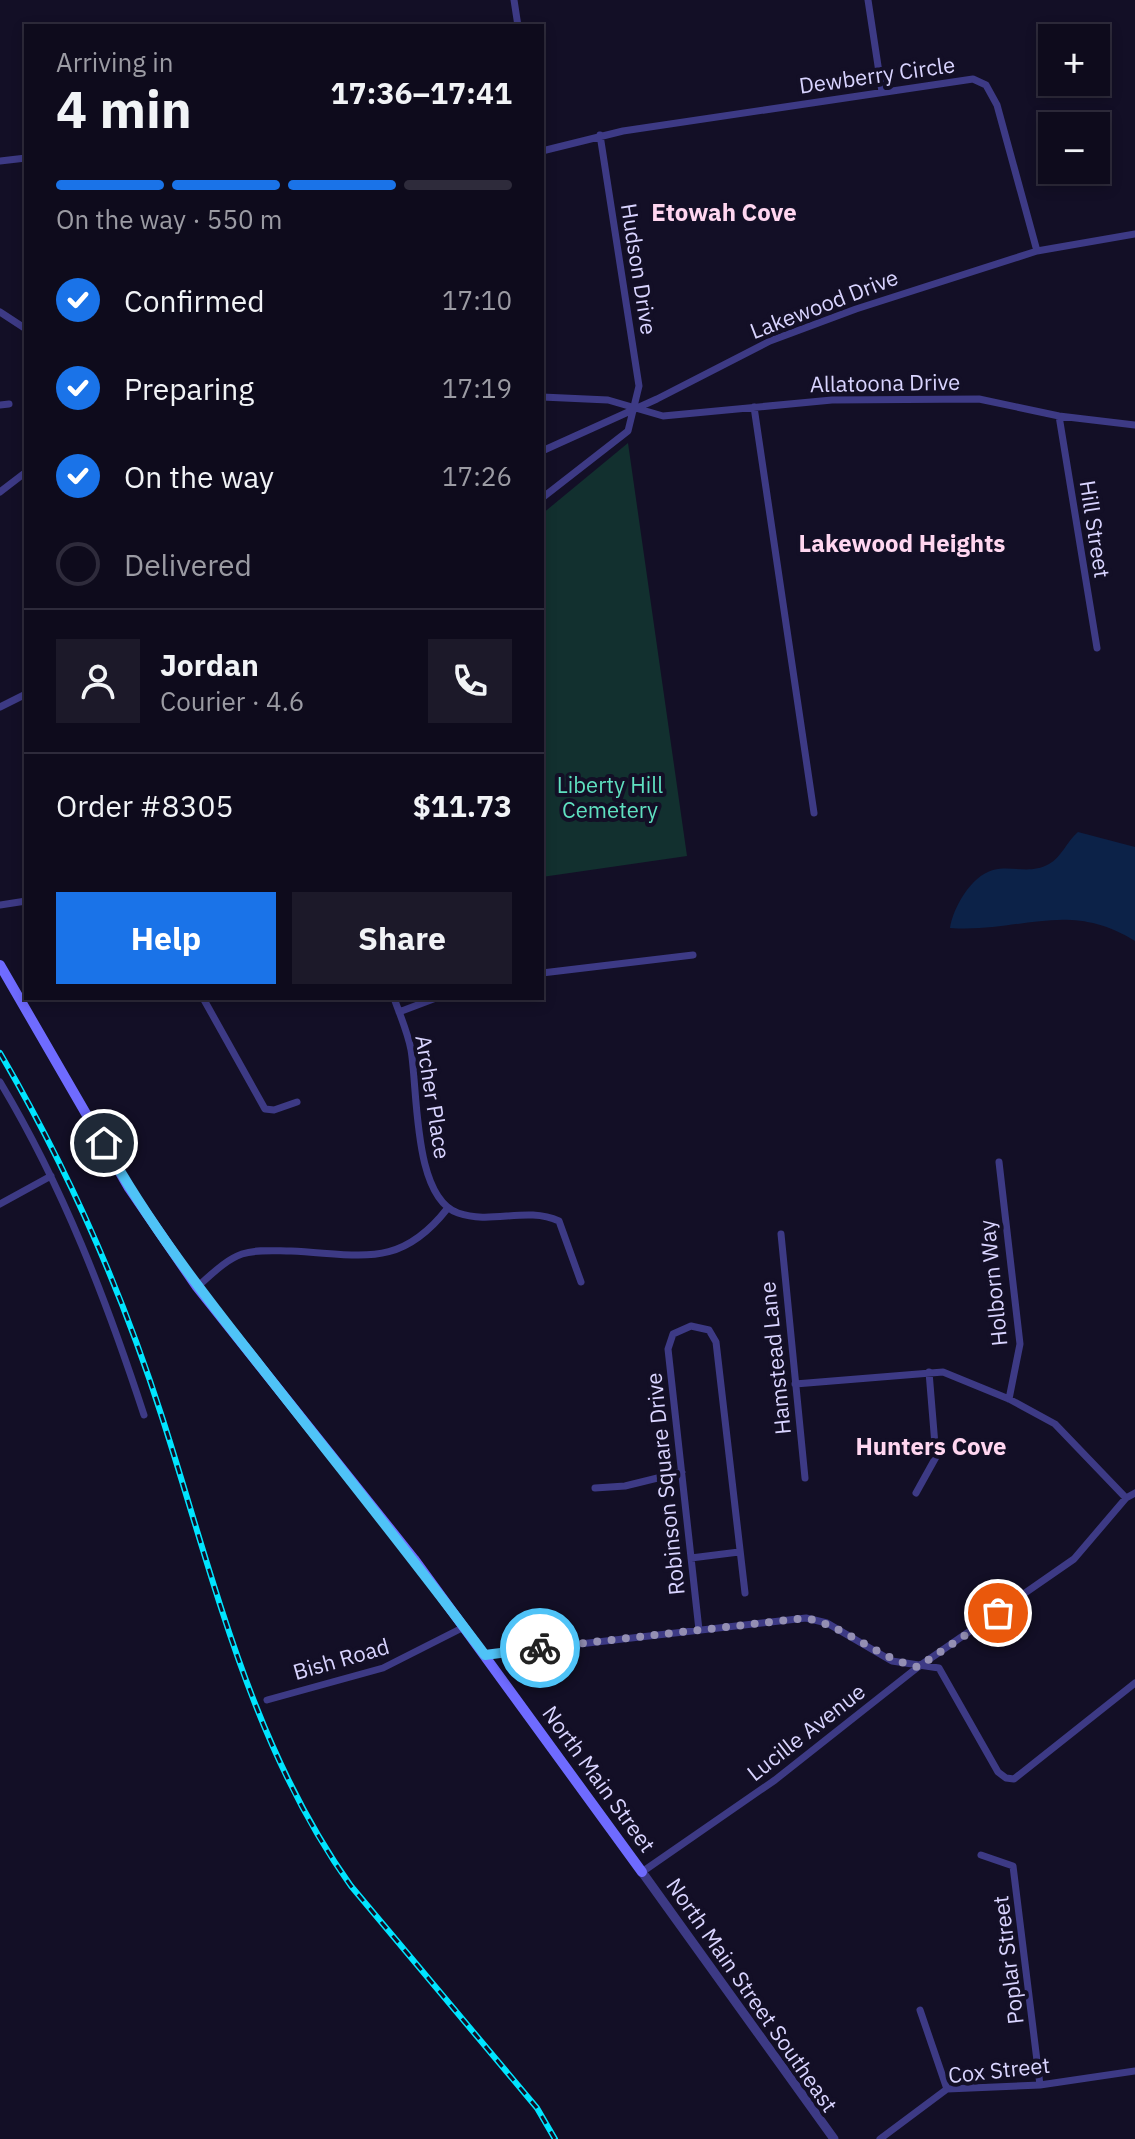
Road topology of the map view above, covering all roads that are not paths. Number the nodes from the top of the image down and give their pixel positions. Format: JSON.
{"nodes":[{"id":1,"x":514,"y":0,"type":"edge"},
{"id":2,"x":868,"y":0,"type":"edge"},
{"id":3,"x":518,"y":24,"type":"edge"},
{"id":4,"x":882,"y":92,"type":"junction"},
{"id":5,"x":600,"y":135,"type":"junction"},
{"id":6,"x":544,"y":150,"type":"edge"},
{"id":7,"x":24,"y":158,"type":"edge"},
{"id":8,"x":0,"y":161,"type":"edge"},
{"id":9,"x":1135,"y":234,"type":"edge"},
{"id":10,"x":1037,"y":251,"type":"junction"},
{"id":11,"x":0,"y":312,"type":"edge"},
{"id":12,"x":24,"y":328,"type":"edge"},
{"id":13,"x":544,"y":397,"type":"edge"},
{"id":14,"x":754,"y":407,"type":"junction"},
{"id":15,"x":636,"y":408,"type":"junction"},
{"id":16,"x":1059,"y":416,"type":"junction"},
{"id":17,"x":1135,"y":425,"type":"edge"},
{"id":18,"x":544,"y":450,"type":"edge"},
{"id":19,"x":24,"y":474,"type":"edge"},
{"id":20,"x":0,"y":492,"type":"edge"},
{"id":21,"x":544,"y":496,"type":"edge"},
{"id":22,"x":1097,"y":648,"type":"dead end"},
{"id":23,"x":24,"y":695,"type":"edge"},
{"id":24,"x":0,"y":707,"type":"edge"},
{"id":25,"x":814,"y":813,"type":"dead end"},
{"id":26,"x":24,"y":901,"type":"edge"},
{"id":27,"x":0,"y":905,"type":"edge"},
{"id":28,"x":693,"y":955,"type":"dead end"},
{"id":29,"x":0,"y":965,"type":"edge"},
{"id":30,"x":544,"y":973,"type":"edge"},
{"id":31,"x":204,"y":1000,"type":"edge"},
{"id":32,"x":395,"y":1000,"type":"edge"},
{"id":33,"x":431,"y":1000,"type":"edge"},
{"id":34,"x":399,"y":1012,"type":"junction"},
{"id":35,"x":0,"y":1082,"type":"edge"},
{"id":36,"x":297,"y":1102,"type":"dead end"},
{"id":37,"x":999,"y":1162,"type":"dead end"},
{"id":38,"x":51,"y":1176,"type":"junction"},
{"id":39,"x":0,"y":1204,"type":"edge"},
{"id":40,"x":447,"y":1209,"type":"junction"},
{"id":41,"x":781,"y":1234,"type":"dead end"},
{"id":42,"x":581,"y":1282,"type":"dead end"},
{"id":43,"x":197,"y":1287,"type":"junction"},
{"id":44,"x":929,"y":1372,"type":"junction"},
{"id":45,"x":795,"y":1384,"type":"junction"},
{"id":46,"x":1009,"y":1399,"type":"junction"},
{"id":47,"x":144,"y":1415,"type":"dead end"},
{"id":48,"x":682,"y":1472,"type":"junction"},
{"id":49,"x":805,"y":1478,"type":"dead end"},
{"id":50,"x":595,"y":1488,"type":"dead end"},
{"id":51,"x":916,"y":1493,"type":"dead end"},
{"id":52,"x":1135,"y":1493,"type":"edge"},
{"id":53,"x":1126,"y":1498,"type":"junction"},
{"id":54,"x":739,"y":1552,"type":"junction"},
{"id":55,"x":691,"y":1558,"type":"junction"},
{"id":56,"x":745,"y":1593,"type":"dead end"},
{"id":57,"x":464,"y":1627,"type":"junction"},
{"id":58,"x":699,"y":1630,"type":"junction"},
{"id":59,"x":485,"y":1655,"type":"junction"},
{"id":60,"x":918,"y":1667,"type":"junction"},
{"id":61,"x":1135,"y":1683,"type":"edge"},
{"id":62,"x":267,"y":1700,"type":"dead end"},
{"id":63,"x":981,"y":1855,"type":"dead end"},
{"id":64,"x":642,"y":1872,"type":"junction"},
{"id":65,"x":920,"y":2010,"type":"dead end"},
{"id":66,"x":1135,"y":2071,"type":"edge"},
{"id":67,"x":1040,"y":2085,"type":"junction"},
{"id":68,"x":947,"y":2089,"type":"junction"},
{"id":69,"x":830,"y":2137,"type":"edge"},
{"id":70,"x":880,"y":2139,"type":"edge"}],
"edges":[{"from":1,"to":3,"type":"street"},
{"from":2,"to":4,"type":"street"},
{"from":4,"to":5,"type":"street","name":"Dewberry Circle"},
{"from":4,"to":10,"type":"street","name":"Dewberry Circle"},
{"from":5,"to":6,"type":"street","name":"Dewberry Circle"},
{"from":5,"to":15,"type":"street","name":"Hudson Drive"},
{"from":7,"to":8,"type":"street"},
{"from":9,"to":10,"type":"street","name":"Lakewood Drive"},
{"from":10,"to":15,"type":"street","name":"Lakewood Drive"},
{"from":11,"to":12,"type":"street"},
{"from":13,"to":15,"type":"street","name":"Allatoona Drive"},
{"from":14,"to":15,"type":"street","name":"Allatoona Drive"},
{"from":14,"to":16,"type":"street","name":"Allatoona Drive"},
{"from":14,"to":25,"type":"street"},
{"from":15,"to":18,"type":"street","name":"Lakewood Drive"},
{"from":15,"to":21,"type":"street"},
{"from":16,"to":17,"type":"street","name":"Allatoona Drive"},
{"from":16,"to":22,"type":"street","name":"Hill Street"},
{"from":19,"to":20,"type":"street"},
{"from":23,"to":24,"type":"street"},
{"from":26,"to":27,"type":"street"},
{"from":28,"to":30,"type":"street"},
{"from":29,"to":43,"type":"main road","name":"North Main Street"},
{"from":31,"to":36,"type":"street"},
{"from":32,"to":34,"type":"street","name":"Archer Place"},
{"from":33,"to":34,"type":"street"},
{"from":34,"to":40,"type":"street","name":"Archer Place"},
{"from":35,"to":38,"type":"street"},
{"from":37,"to":46,"type":"street","name":"Holborn Way"},
{"from":38,"to":39,"type":"street"},
{"from":38,"to":47,"type":"street"},
{"from":40,"to":42,"type":"street"},
{"from":40,"to":43,"type":"street"},
{"from":41,"to":45,"type":"street","name":"Hamstead Lane"},
{"from":43,"to":57,"type":"main road","name":"North Main Street"},
{"from":44,"to":45,"type":"street"},
{"from":44,"to":46,"type":"street"},
{"from":44,"to":51,"type":"street"},
{"from":45,"to":49,"type":"street","name":"Hamstead Lane"},
{"from":46,"to":53,"type":"street"},
{"from":48,"to":50,"type":"street"},
{"from":48,"to":54,"type":"street","name":"Robinson Square Drive"},
{"from":48,"to":55,"type":"street","name":"Robinson Square Drive"},
{"from":52,"to":53,"type":"street","name":"Lucille Avenue"},
{"from":53,"to":60,"type":"street","name":"Lucille Avenue"},
{"from":54,"to":55,"type":"street"},
{"from":54,"to":56,"type":"street"},
{"from":55,"to":58,"type":"street","name":"Robinson Square Drive"},
{"from":57,"to":59,"type":"main road","name":"North Main Street"},
{"from":57,"to":62,"type":"street","name":"Bish Road"},
{"from":58,"to":59,"type":"street"},
{"from":58,"to":60,"type":"street"},
{"from":59,"to":64,"type":"main road","name":"North Main Street"},
{"from":60,"to":61,"type":"street"},
{"from":60,"to":64,"type":"street","name":"Lucille Avenue"},
{"from":63,"to":67,"type":"street","name":"Poplar Street"},
{"from":64,"to":69,"type":"street","name":"North Main Street Southeast"},
{"from":65,"to":68,"type":"street"},
{"from":66,"to":67,"type":"street","name":"Cox Street"},
{"from":67,"to":68,"type":"street","name":"Cox Street"},
{"from":68,"to":70,"type":"street","name":"Cox Street"}]}
